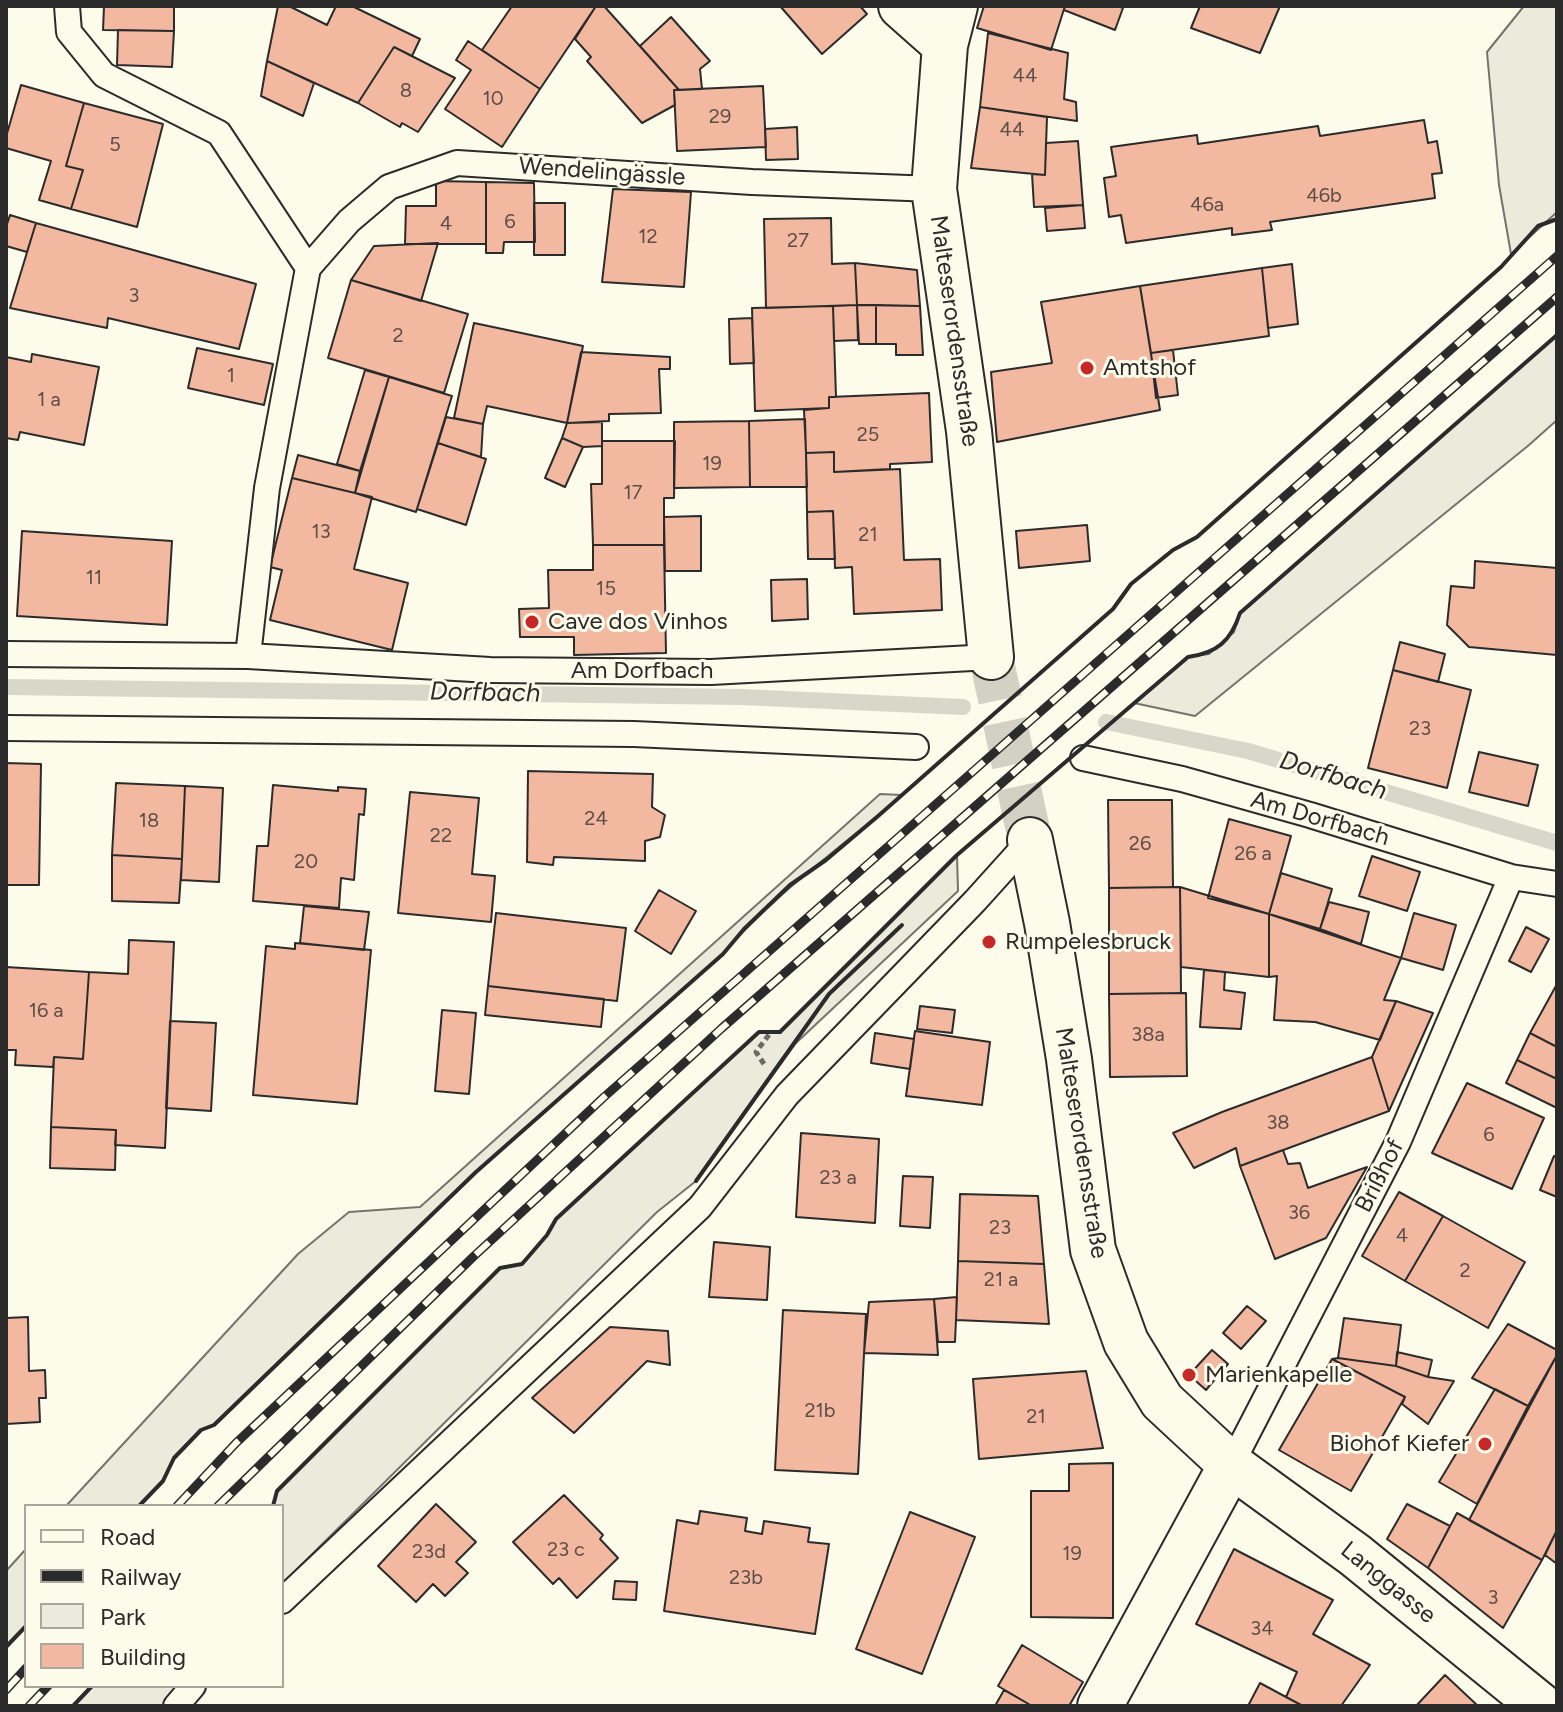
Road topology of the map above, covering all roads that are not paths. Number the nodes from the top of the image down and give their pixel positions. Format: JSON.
{"nodes":[{"id":1,"x":67,"y":6,"type":"edge"},
{"id":2,"x":901,"y":6,"type":"edge"},
{"id":3,"x":950,"y":26,"type":"edge"},
{"id":4,"x":934,"y":189,"type":"junction"},
{"id":5,"x":308,"y":268,"type":"junction"},
{"id":6,"x":6,"y":654,"type":"edge"},
{"id":7,"x":248,"y":656,"type":"junction"},
{"id":8,"x":991,"y":657,"type":"joint"},
{"id":9,"x":6,"y":728,"type":"edge"},
{"id":10,"x":916,"y":747,"type":"dead end"},
{"id":11,"x":1083,"y":758,"type":"dead end"},
{"id":12,"x":1030,"y":840,"type":"joint"},
{"id":13,"x":1511,"y":877,"type":"junction"},
{"id":14,"x":1557,"y":884,"type":"edge"},
{"id":15,"x":1231,"y":1465,"type":"junction"},
{"id":16,"x":284,"y":1599,"type":"edge"},
{"id":17,"x":191,"y":1688,"type":"edge"},
{"id":18,"x":176,"y":1706,"type":"edge"},
{"id":19,"x":1100,"y":1706,"type":"edge"},
{"id":20,"x":1541,"y":1706,"type":"edge"}],
"edges":[{"from":1,"to":5,"type":"lane"},
{"from":2,"to":3,"type":"street"},
{"from":3,"to":4,"type":"street","name":"Malteserordensstraße"},
{"from":4,"to":5,"type":"lane","name":"Wendelingässle"},
{"from":4,"to":8,"type":"street","name":"Malteserordensstraße"},
{"from":5,"to":7,"type":"lane"},
{"from":6,"to":7,"type":"lane","name":"Am Dorfbach"},
{"from":7,"to":8,"type":"lane","name":"Am Dorfbach"},
{"from":9,"to":10,"type":"lane"},
{"from":11,"to":13,"type":"lane","name":"Am Dorfbach"},
{"from":12,"to":15,"type":"street","name":"Malteserordensstraße"},
{"from":12,"to":16,"type":"lane"},
{"from":13,"to":14,"type":"lane","name":"Am Dorfbach"},
{"from":13,"to":15,"type":"lane","name":"Brißhof"},
{"from":15,"to":19,"type":"street"},
{"from":15,"to":20,"type":"street","name":"Langgasse"},
{"from":17,"to":18,"type":"lane"}]}
